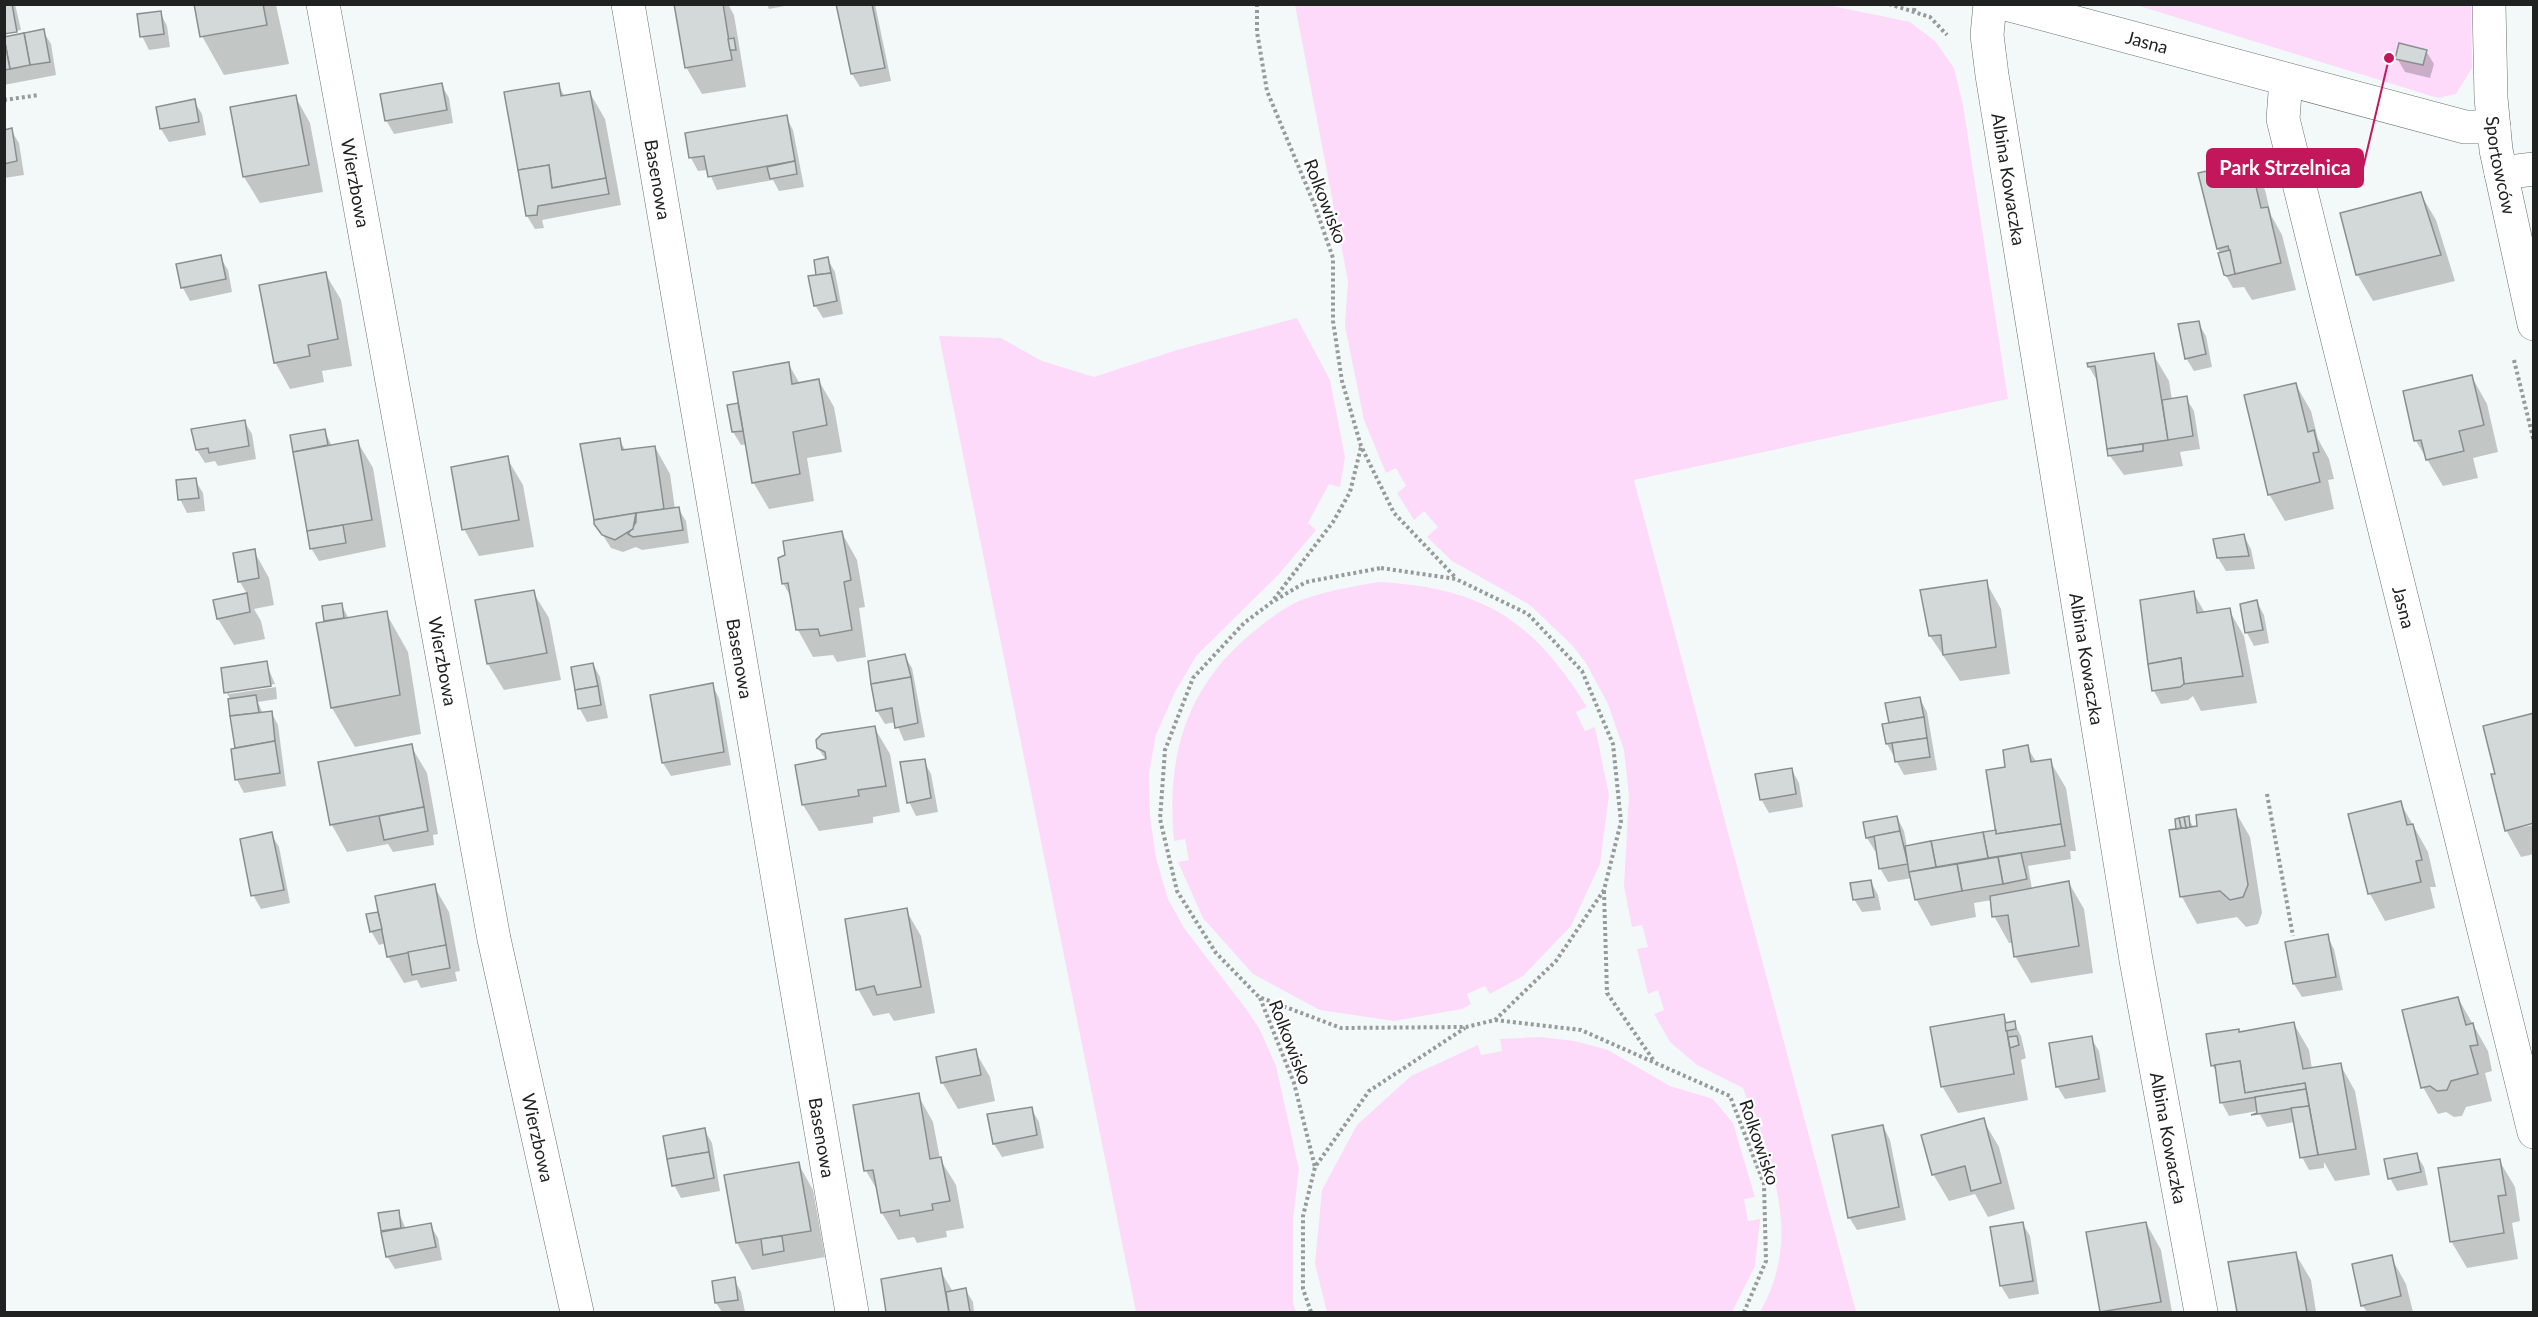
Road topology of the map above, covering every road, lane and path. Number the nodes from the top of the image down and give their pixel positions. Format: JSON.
{"nodes":[{"id":1,"x":323,"y":4,"type":"edge"},
{"id":2,"x":628,"y":4,"type":"edge"},
{"id":3,"x":1257,"y":4,"type":"edge"},
{"id":4,"x":1915,"y":4,"type":"edge"},
{"id":5,"x":1990,"y":4,"type":"edge"},
{"id":6,"x":2006,"y":4,"type":"edge"},
{"id":7,"x":2489,"y":4,"type":"edge"},
{"id":8,"x":1914,"y":11,"type":"dead end"},
{"id":9,"x":2286,"y":80,"type":"junction"},
{"id":10,"x":39,"y":95,"type":"dead end"},
{"id":11,"x":4,"y":100,"type":"edge"},
{"id":12,"x":2493,"y":127,"type":"junction"},
{"id":13,"x":2534,"y":169,"type":"edge"},
{"id":14,"x":2501,"y":174,"type":"junction"},
{"id":15,"x":2534,"y":324,"type":"edge"},
{"id":16,"x":1361,"y":446,"type":"junction"},
{"id":17,"x":1456,"y":579,"type":"junction"},
{"id":18,"x":1272,"y":602,"type":"junction"},
{"id":19,"x":2266,"y":794,"type":"dead end"},
{"id":20,"x":1604,"y":890,"type":"junction"},
{"id":21,"x":2294,"y":936,"type":"dead end"},
{"id":22,"x":1259,"y":997,"type":"junction"},
{"id":23,"x":1495,"y":1020,"type":"junction"},
{"id":24,"x":1466,"y":1027,"type":"junction"},
{"id":25,"x":1654,"y":1061,"type":"junction"},
{"id":26,"x":2534,"y":1131,"type":"edge"},
{"id":27,"x":1315,"y":1167,"type":"junction"},
{"id":28,"x":577,"y":1312,"type":"edge"},
{"id":29,"x":852,"y":1312,"type":"edge"},
{"id":30,"x":1311,"y":1312,"type":"edge"},
{"id":31,"x":1744,"y":1312,"type":"edge"},
{"id":32,"x":2201,"y":1312,"type":"edge"}],
"edges":[{"from":1,"to":28,"type":"street","name":"Wierzbowa"},
{"from":2,"to":29,"type":"street","name":"Basenowa"},
{"from":3,"to":16,"type":"path","name":"Rolkowisko"},
{"from":4,"to":8,"type":"path"},
{"from":5,"to":32,"type":"street","name":"Albina Kowaczka"},
{"from":6,"to":9,"type":"street","name":"Jasna"},
{"from":7,"to":12,"type":"street","name":"Sportowców"},
{"from":9,"to":12,"type":"street","name":"Jasna"},
{"from":9,"to":26,"type":"street","name":"Jasna"},
{"from":10,"to":11,"type":"path"},
{"from":12,"to":14,"type":"street","name":"Sportowców"},
{"from":13,"to":14,"type":"street"},
{"from":14,"to":15,"type":"street","name":"Sportowców"},
{"from":16,"to":17,"type":"path","name":"Rolkowisko"},
{"from":16,"to":18,"type":"path","name":"Rolkowisko"},
{"from":17,"to":18,"type":"path","name":"Rolkowisko"},
{"from":17,"to":20,"type":"path","name":"Rolkowisko"},
{"from":18,"to":22,"type":"path","name":"Rolkowisko"},
{"from":19,"to":21,"type":"path"},
{"from":20,"to":23,"type":"path","name":"Rolkowisko"},
{"from":20,"to":25,"type":"path","name":"Rolkowisko"},
{"from":22,"to":24,"type":"path","name":"Rolkowisko"},
{"from":22,"to":27,"type":"path","name":"Rolkowisko"},
{"from":23,"to":24,"type":"path","name":"Rolkowisko"},
{"from":23,"to":25,"type":"path","name":"Rolkowisko"},
{"from":24,"to":27,"type":"path","name":"Rolkowisko"},
{"from":25,"to":31,"type":"path","name":"Rolkowisko"},
{"from":27,"to":30,"type":"path","name":"Rolkowisko"}]}
